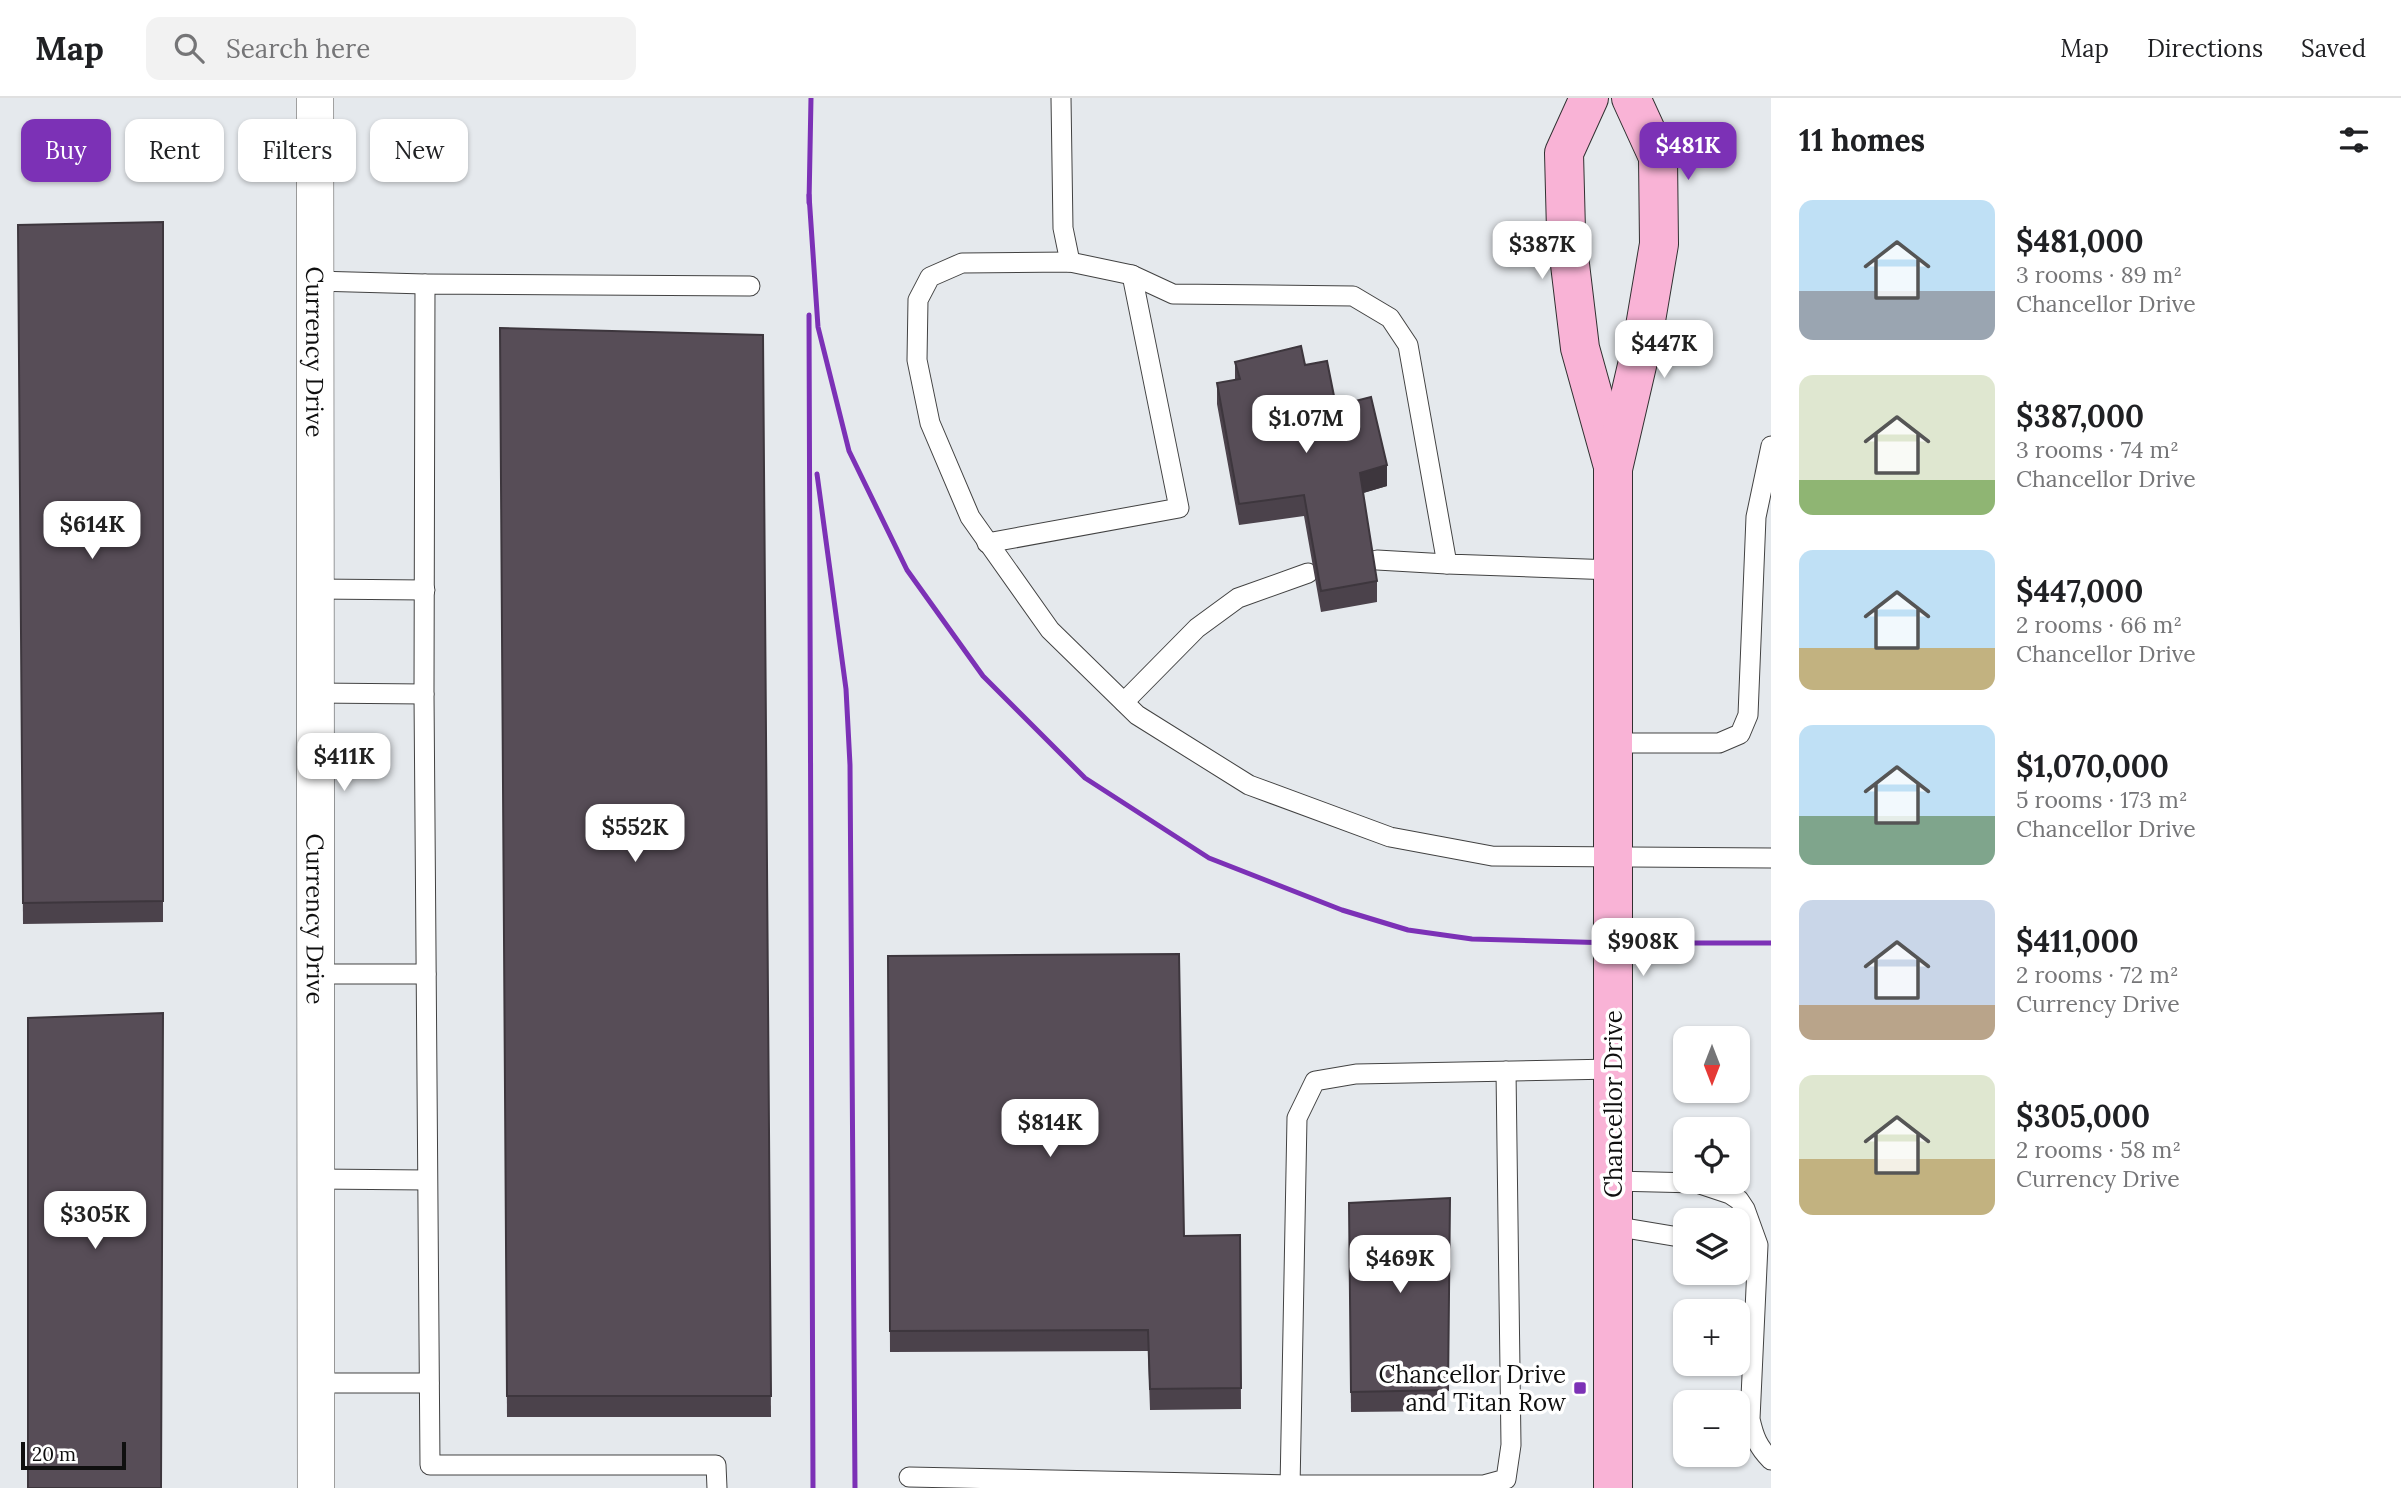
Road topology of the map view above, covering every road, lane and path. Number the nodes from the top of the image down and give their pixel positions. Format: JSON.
{"nodes":[{"id":1,"x":315,"y":98,"type":"edge"},
{"id":2,"x":1060,"y":98,"type":"edge"},
{"id":3,"x":1589,"y":98,"type":"edge"},
{"id":4,"x":1631,"y":98,"type":"edge"},
{"id":5,"x":1070,"y":262,"type":"junction"},
{"id":6,"x":1132,"y":275,"type":"junction"},
{"id":7,"x":315,"y":281,"type":"junction"},
{"id":8,"x":425,"y":284,"type":"junction"},
{"id":9,"x":750,"y":286,"type":"dead end"},
{"id":10,"x":1771,"y":446,"type":"edge"},
{"id":11,"x":1613,"y":469,"type":"junction"},
{"id":12,"x":987,"y":542,"type":"junction"},
{"id":13,"x":1763,"y":553,"type":"edge"},
{"id":14,"x":1377,"y":559,"type":"edge"},
{"id":15,"x":1447,"y":564,"type":"junction"},
{"id":16,"x":1613,"y":569,"type":"junction"},
{"id":17,"x":1308,"y":573,"type":"dead end"},
{"id":18,"x":316,"y":589,"type":"junction"},
{"id":19,"x":425,"y":590,"type":"junction"},
{"id":20,"x":315,"y":693,"type":"junction"},
{"id":21,"x":424,"y":694,"type":"junction"},
{"id":22,"x":1124,"y":702,"type":"junction"},
{"id":23,"x":1613,"y":743,"type":"junction"},
{"id":24,"x":1613,"y":858,"type":"junction"},
{"id":25,"x":1771,"y":858,"type":"edge"},
{"id":26,"x":316,"y":974,"type":"junction"},
{"id":27,"x":426,"y":974,"type":"junction"},
{"id":28,"x":1613,"y":1069,"type":"junction"},
{"id":29,"x":1506,"y":1071,"type":"junction"},
{"id":30,"x":316,"y":1179,"type":"junction"},
{"id":31,"x":427,"y":1181,"type":"junction"},
{"id":32,"x":1613,"y":1181,"type":"junction"},
{"id":33,"x":1613,"y":1226,"type":"junction"},
{"id":34,"x":1673,"y":1236,"type":"edge"},
{"id":35,"x":1765,"y":1243,"type":"edge"},
{"id":36,"x":316,"y":1383,"type":"junction"},
{"id":37,"x":429,"y":1383,"type":"junction"},
{"id":38,"x":1771,"y":1460,"type":"edge"},
{"id":39,"x":909,"y":1477,"type":"dead end"},
{"id":40,"x":990,"y":1483,"type":"edge"},
{"id":41,"x":1290,"y":1486,"type":"edge"},
{"id":42,"x":316,"y":1488,"type":"edge"},
{"id":43,"x":717,"y":1488,"type":"edge"},
{"id":44,"x":1613,"y":1488,"type":"edge"}],
"edges":[{"from":1,"to":7,"type":"street","name":"Currency Drive"},
{"from":2,"to":5,"type":"lane"},
{"from":3,"to":11,"type":"street","name":"Chancellor Drive"},
{"from":4,"to":11,"type":"street","name":"Chancellor Drive"},
{"from":5,"to":6,"type":"lane"},
{"from":5,"to":12,"type":"lane"},
{"from":6,"to":12,"type":"lane"},
{"from":6,"to":15,"type":"lane"},
{"from":7,"to":8,"type":"lane"},
{"from":7,"to":18,"type":"street","name":"Currency Drive"},
{"from":8,"to":9,"type":"lane"},
{"from":8,"to":19,"type":"lane"},
{"from":10,"to":13,"type":"lane"},
{"from":11,"to":16,"type":"street","name":"Chancellor Drive"},
{"from":12,"to":22,"type":"lane"},
{"from":13,"to":23,"type":"lane"},
{"from":14,"to":15,"type":"lane"},
{"from":15,"to":16,"type":"lane"},
{"from":16,"to":23,"type":"street","name":"Chancellor Drive"},
{"from":17,"to":22,"type":"lane"},
{"from":18,"to":19,"type":"lane"},
{"from":18,"to":20,"type":"street","name":"Currency Drive"},
{"from":19,"to":21,"type":"lane"},
{"from":20,"to":21,"type":"lane"},
{"from":20,"to":26,"type":"street","name":"Currency Drive"},
{"from":21,"to":27,"type":"lane"},
{"from":22,"to":24,"type":"lane"},
{"from":23,"to":24,"type":"street","name":"Chancellor Drive"},
{"from":24,"to":25,"type":"lane"},
{"from":24,"to":28,"type":"street","name":"Chancellor Drive"},
{"from":26,"to":27,"type":"lane"},
{"from":26,"to":30,"type":"street","name":"Currency Drive"},
{"from":27,"to":31,"type":"lane"},
{"from":28,"to":29,"type":"lane"},
{"from":28,"to":32,"type":"street","name":"Chancellor Drive"},
{"from":29,"to":41,"type":"lane"},
{"from":29,"to":41,"type":"lane"},
{"from":30,"to":31,"type":"lane"},
{"from":30,"to":36,"type":"street","name":"Currency Drive"},
{"from":31,"to":37,"type":"lane"},
{"from":32,"to":33,"type":"street","name":"Chancellor Drive"},
{"from":32,"to":35,"type":"lane"},
{"from":33,"to":34,"type":"lane"},
{"from":33,"to":44,"type":"street","name":"Chancellor Drive"},
{"from":35,"to":38,"type":"lane"},
{"from":36,"to":37,"type":"lane"},
{"from":36,"to":42,"type":"street","name":"Currency Drive"},
{"from":37,"to":43,"type":"lane"},
{"from":39,"to":40,"type":"lane"},
{"from":40,"to":41,"type":"lane"}]}
